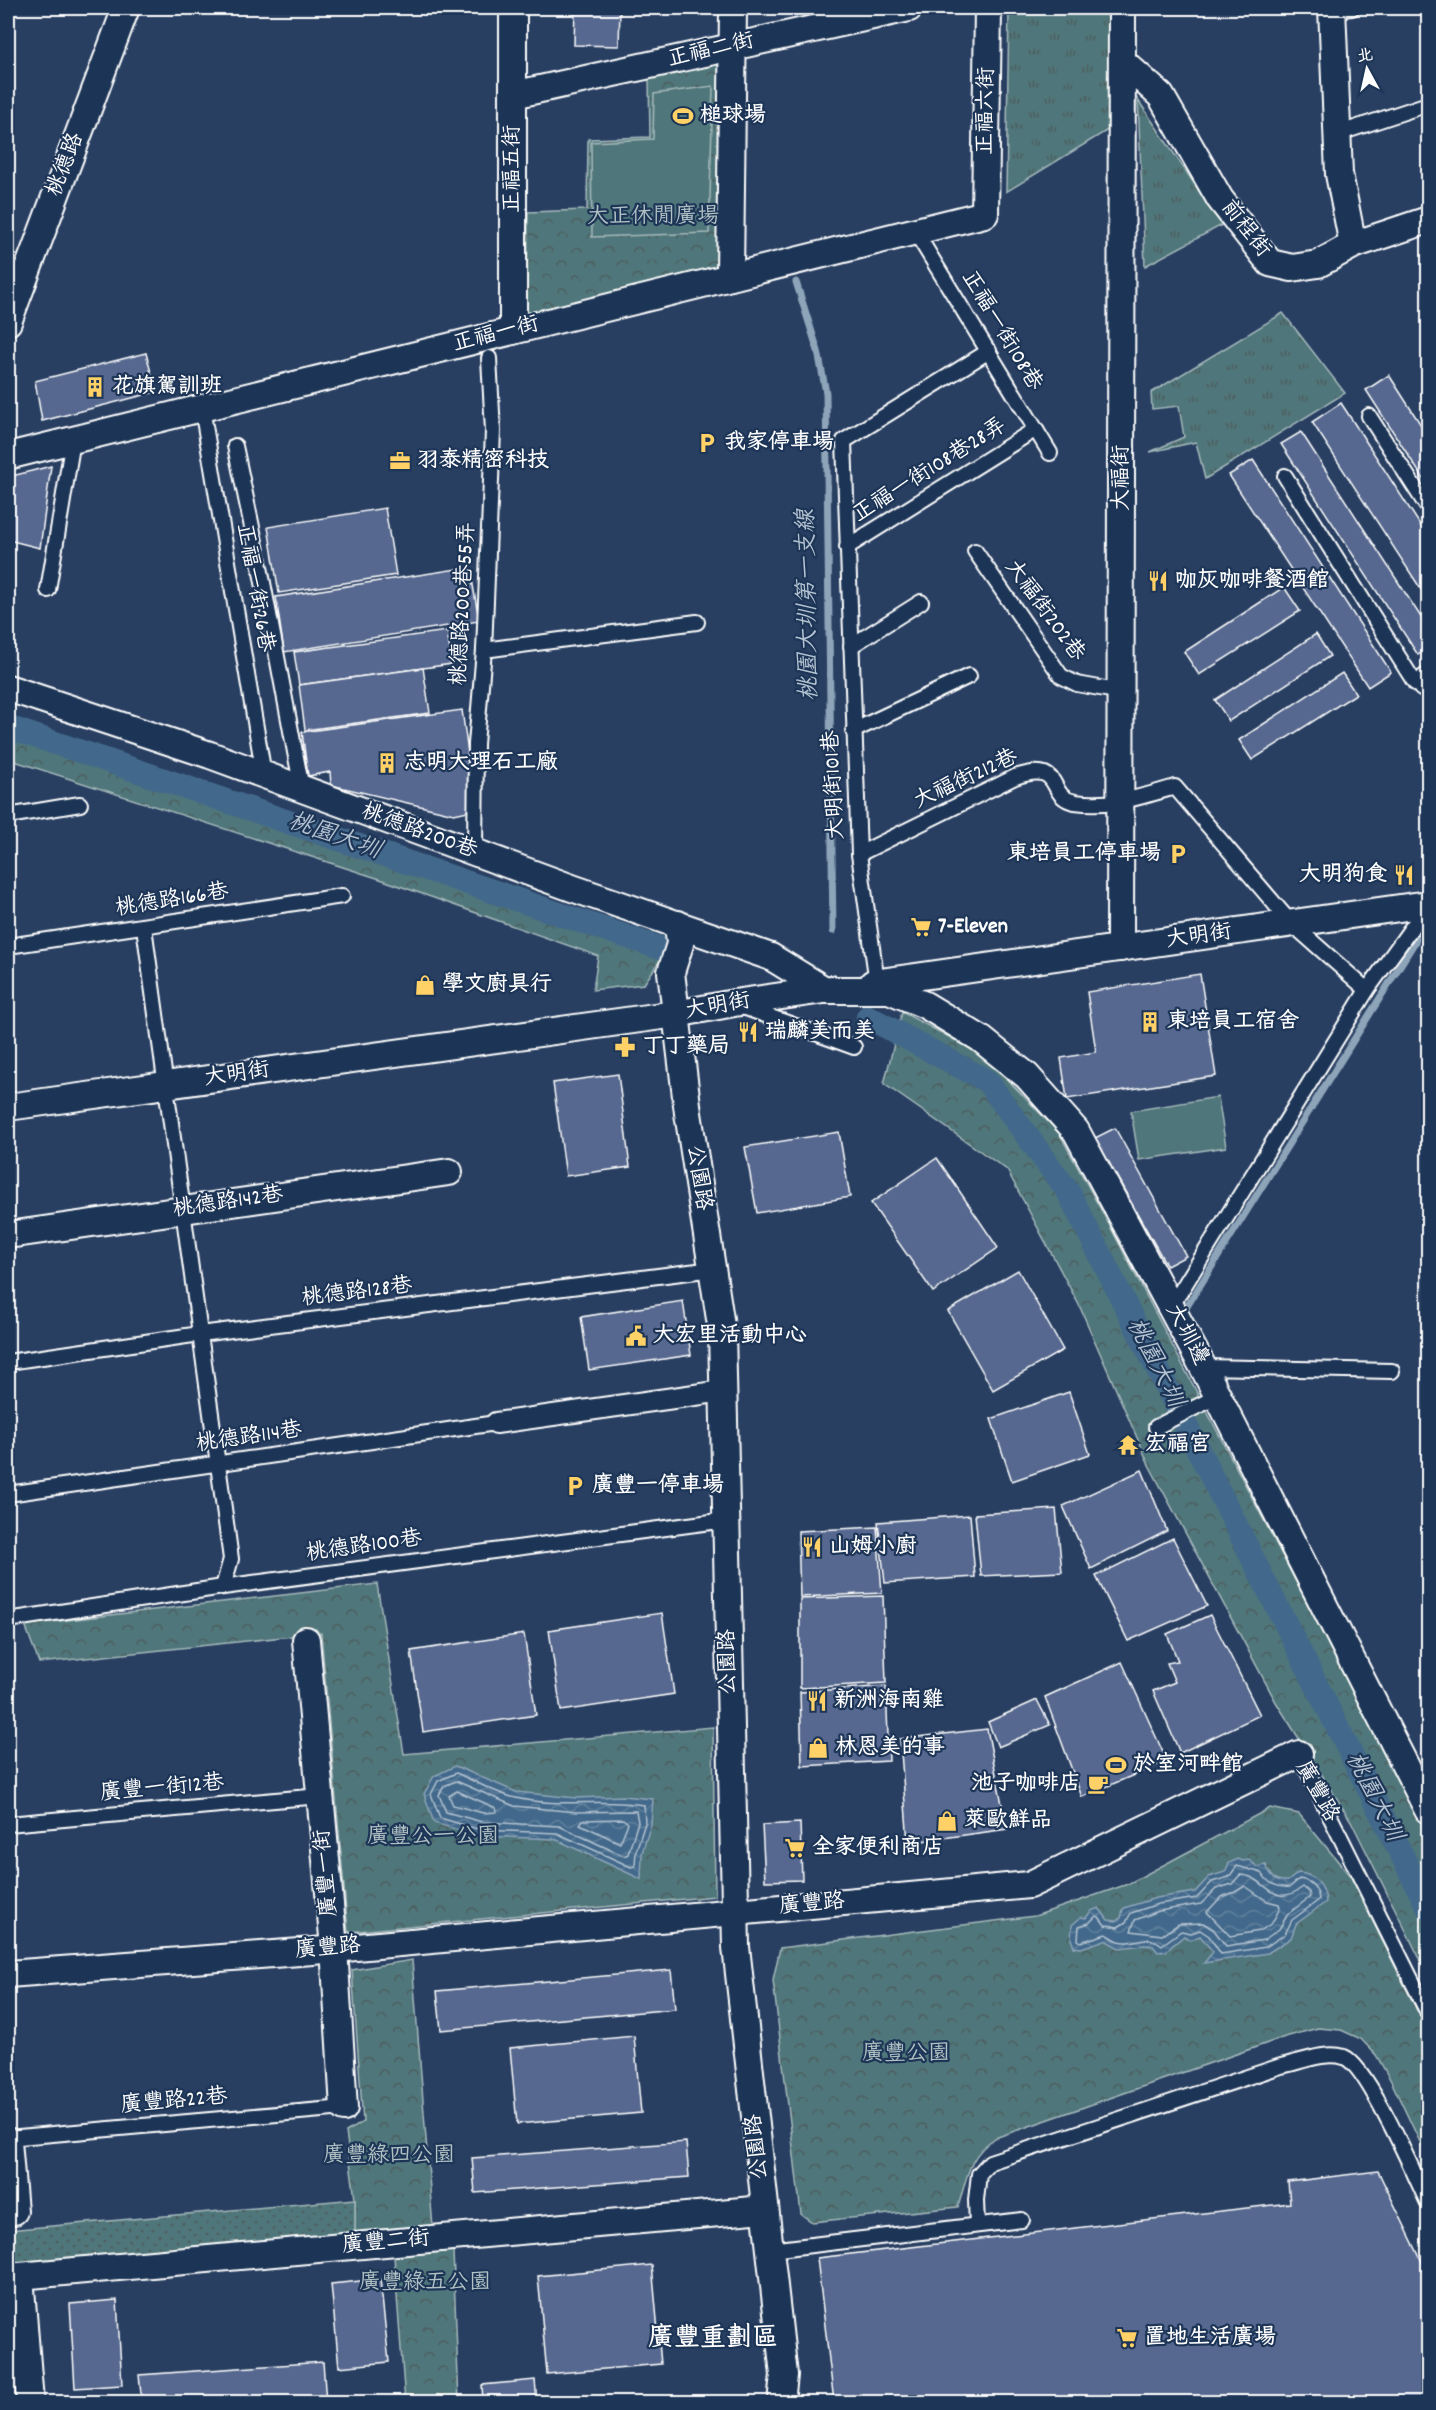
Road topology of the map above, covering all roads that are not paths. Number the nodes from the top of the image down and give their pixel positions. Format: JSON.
{"nodes":[{"id":1,"x":126,"y":8,"type":"edge"},
{"id":2,"x":513,"y":8,"type":"edge"},
{"id":3,"x":733,"y":8,"type":"edge"},
{"id":4,"x":909,"y":8,"type":"edge"},
{"id":5,"x":988,"y":8,"type":"edge"},
{"id":6,"x":1122,"y":8,"type":"edge"},
{"id":7,"x":1338,"y":8,"type":"edge"},
{"id":8,"x":733,"y":45,"type":"junction"},
{"id":9,"x":1122,"y":61,"type":"junction"},
{"id":10,"x":513,"y":95,"type":"junction"},
{"id":11,"x":1428,"y":104,"type":"edge"},
{"id":12,"x":1337,"y":134,"type":"junction"},
{"id":13,"x":985,"y":214,"type":"joint"},
{"id":14,"x":1428,"y":220,"type":"edge"},
{"id":15,"x":915,"y":231,"type":"junction"},
{"id":16,"x":1353,"y":245,"type":"junction"},
{"id":17,"x":17,"y":269,"type":"edge"},
{"id":18,"x":730,"y":277,"type":"junction"},
{"id":19,"x":8,"y":322,"type":"edge"},
{"id":20,"x":513,"y":331,"type":"junction"},
{"id":21,"x":989,"y":351,"type":"junction"},
{"id":22,"x":489,"y":358,"type":"dead end"},
{"id":23,"x":202,"y":408,"type":"junction"},
{"id":24,"x":1369,"y":416,"type":"dead end"},
{"id":25,"x":1036,"y":429,"type":"junction"},
{"id":26,"x":73,"y":440,"type":"junction"},
{"id":27,"x":235,"y":446,"type":"dead end"},
{"id":28,"x":1050,"y":453,"type":"dead end"},
{"id":29,"x":8,"y":456,"type":"edge"},
{"id":30,"x":1285,"y":476,"type":"dead end"},
{"id":31,"x":1428,"y":508,"type":"edge"},
{"id":32,"x":847,"y":548,"type":"junction"},
{"id":33,"x":975,"y":551,"type":"dead end"},
{"id":34,"x":48,"y":590,"type":"dead end"},
{"id":35,"x":921,"y":602,"type":"dead end"},
{"id":36,"x":697,"y":622,"type":"dead end"},
{"id":37,"x":850,"y":646,"type":"junction"},
{"id":38,"x":484,"y":650,"type":"junction"},
{"id":39,"x":969,"y":676,"type":"dead end"},
{"id":40,"x":1426,"y":683,"type":"edge"},
{"id":41,"x":8,"y":688,"type":"edge"},
{"id":42,"x":1122,"y":692,"type":"junction"},
{"id":43,"x":853,"y":731,"type":"junction"},
{"id":44,"x":264,"y":775,"type":"junction"},
{"id":45,"x":302,"y":789,"type":"junction"},
{"id":46,"x":1120,"y":803,"type":"junction"},
{"id":47,"x":80,"y":804,"type":"dead end"},
{"id":48,"x":8,"y":816,"type":"edge"},
{"id":49,"x":475,"y":853,"type":"junction"},
{"id":50,"x":859,"y":854,"type":"junction"},
{"id":51,"x":342,"y":896,"type":"dead end"},
{"id":52,"x":1428,"y":904,"type":"edge"},
{"id":53,"x":1291,"y":923,"type":"junction"},
{"id":54,"x":678,"y":924,"type":"junction"},
{"id":55,"x":144,"y":927,"type":"junction"},
{"id":56,"x":8,"y":946,"type":"edge"},
{"id":57,"x":1120,"y":948,"type":"junction"},
{"id":58,"x":877,"y":982,"type":"junction"},
{"id":59,"x":825,"y":990,"type":"junction"},
{"id":60,"x":1367,"y":990,"type":"junction"},
{"id":61,"x":734,"y":1003,"type":"junction"},
{"id":62,"x":676,"y":1014,"type":"junction"},
{"id":63,"x":854,"y":1047,"type":"dead end"},
{"id":64,"x":167,"y":1084,"type":"junction"},
{"id":65,"x":8,"y":1107,"type":"edge"},
{"id":66,"x":449,"y":1172,"type":"dead end"},
{"id":67,"x":183,"y":1209,"type":"junction"},
{"id":68,"x":8,"y":1235,"type":"edge"},
{"id":69,"x":713,"y":1269,"type":"junction"},
{"id":70,"x":1171,"y":1307,"type":"junction"},
{"id":71,"x":200,"y":1334,"type":"junction"},
{"id":72,"x":8,"y":1362,"type":"edge"},
{"id":73,"x":1203,"y":1367,"type":"junction"},
{"id":74,"x":1392,"y":1371,"type":"dead end"},
{"id":75,"x":723,"y":1391,"type":"junction"},
{"id":76,"x":1210,"y":1400,"type":"junction"},
{"id":77,"x":496,"y":1423,"type":"joint"},
{"id":78,"x":1156,"y":1427,"type":"dead end"},
{"id":79,"x":218,"y":1463,"type":"junction"},
{"id":80,"x":8,"y":1494,"type":"edge"},
{"id":81,"x":726,"y":1520,"type":"junction"},
{"id":82,"x":223,"y":1587,"type":"junction"},
{"id":83,"x":8,"y":1620,"type":"edge"},
{"id":84,"x":306,"y":1640,"type":"dead end"},
{"id":85,"x":1299,"y":1754,"type":"joint"},
{"id":86,"x":320,"y":1796,"type":"junction"},
{"id":87,"x":1428,"y":1810,"type":"edge"},
{"id":88,"x":8,"y":1824,"type":"edge"},
{"id":89,"x":735,"y":1912,"type":"junction"},
{"id":90,"x":334,"y":1948,"type":"junction"},
{"id":91,"x":8,"y":1974,"type":"edge"},
{"id":92,"x":1428,"y":2013,"type":"edge"},
{"id":93,"x":344,"y":2108,"type":"joint"},
{"id":94,"x":8,"y":2139,"type":"edge"},
{"id":95,"x":1428,"y":2203,"type":"edge"},
{"id":96,"x":764,"y":2209,"type":"junction"},
{"id":97,"x":8,"y":2212,"type":"edge"},
{"id":98,"x":1022,"y":2220,"type":"dead end"},
{"id":99,"x":977,"y":2225,"type":"junction"},
{"id":100,"x":770,"y":2250,"type":"junction"},
{"id":101,"x":14,"y":2277,"type":"edge"},
{"id":102,"x":30,"y":2403,"type":"edge"},
{"id":103,"x":781,"y":2403,"type":"edge"}],
"edges":[{"from":1,"to":17,"type":"street","name":"桃德路"},
{"from":2,"to":10,"type":"street","name":"正福五街"},
{"from":3,"to":8,"type":"street"},
{"from":4,"to":8,"type":"street","name":"正福二街"},
{"from":5,"to":13,"type":"street","name":"正福六街"},
{"from":6,"to":9,"type":"street","name":"大福街"},
{"from":7,"to":12,"type":"street"},
{"from":8,"to":10,"type":"street","name":"正福二街"},
{"from":8,"to":18,"type":"street"},
{"from":9,"to":16,"type":"street","name":"前程街"},
{"from":9,"to":42,"type":"street","name":"大福街"},
{"from":10,"to":20,"type":"street","name":"正福五街"},
{"from":11,"to":12,"type":"lane"},
{"from":12,"to":16,"type":"street"},
{"from":13,"to":15,"type":"street","name":"正福一街"},
{"from":14,"to":16,"type":"street","name":"前程街"},
{"from":15,"to":18,"type":"street","name":"正福一街"},
{"from":15,"to":21,"type":"lane","name":"正福一街108巷"},
{"from":17,"to":19,"type":"street","name":"桃德路"},
{"from":18,"to":20,"type":"street","name":"正福一街"},
{"from":20,"to":23,"type":"street","name":"正福一街"},
{"from":21,"to":25,"type":"lane","name":"正福一街108巷"},
{"from":21,"to":32,"type":"lane","name":"大明街101巷"},
{"from":22,"to":38,"type":"lane","name":"桃德路200巷55弄"},
{"from":23,"to":26,"type":"street","name":"正福一街"},
{"from":23,"to":44,"type":"lane","name":"正福一街26巷"},
{"from":24,"to":31,"type":"lane"},
{"from":25,"to":28,"type":"lane","name":"正福一街108巷"},
{"from":25,"to":32,"type":"lane","name":"正福一街108巷28弄"},
{"from":26,"to":29,"type":"street","name":"正福一街"},
{"from":26,"to":34,"type":"lane"},
{"from":27,"to":45,"type":"lane"},
{"from":30,"to":40,"type":"lane"},
{"from":32,"to":37,"type":"lane","name":"大明街101巷"},
{"from":33,"to":42,"type":"lane","name":"大福街202巷"},
{"from":35,"to":37,"type":"lane"},
{"from":36,"to":38,"type":"lane"},
{"from":37,"to":43,"type":"lane","name":"大明街101巷"},
{"from":38,"to":49,"type":"lane","name":"桃德路200巷55弄"},
{"from":39,"to":43,"type":"lane"},
{"from":41,"to":44,"type":"street","name":"桃德路200巷"},
{"from":42,"to":46,"type":"street","name":"大福街"},
{"from":43,"to":50,"type":"lane","name":"大明街101巷"},
{"from":44,"to":45,"type":"street","name":"桃德路200巷"},
{"from":45,"to":49,"type":"street","name":"桃德路200巷"},
{"from":46,"to":50,"type":"lane","name":"大福街212巷"},
{"from":46,"to":53,"type":"lane","name":"大福街212巷"},
{"from":46,"to":57,"type":"street","name":"大福街"},
{"from":47,"to":48,"type":"lane"},
{"from":49,"to":54,"type":"street","name":"桃德路200巷"},
{"from":50,"to":58,"type":"lane","name":"大明街101巷"},
{"from":51,"to":55,"type":"lane","name":"桃德路166巷"},
{"from":52,"to":53,"type":"street","name":"大明街"},
{"from":52,"to":60,"type":"lane"},
{"from":53,"to":57,"type":"street","name":"大明街"},
{"from":53,"to":60,"type":"lane"},
{"from":54,"to":59,"type":"street","name":"桃德路200巷"},
{"from":54,"to":62,"type":"street","name":"公園路"},
{"from":55,"to":56,"type":"lane","name":"桃德路166巷"},
{"from":55,"to":64,"type":"lane"},
{"from":57,"to":58,"type":"street","name":"大明街"},
{"from":58,"to":59,"type":"street","name":"大明街"},
{"from":59,"to":61,"type":"street","name":"大明街"},
{"from":59,"to":70,"type":"street","name":"大圳邊"},
{"from":60,"to":70,"type":"lane"},
{"from":61,"to":62,"type":"street","name":"大明街"},
{"from":61,"to":63,"type":"lane"},
{"from":62,"to":64,"type":"street","name":"大明街"},
{"from":62,"to":69,"type":"street","name":"公園路"},
{"from":64,"to":65,"type":"street","name":"大明街"},
{"from":64,"to":67,"type":"lane"},
{"from":66,"to":67,"type":"street","name":"桃德路142巷"},
{"from":67,"to":68,"type":"street","name":"桃德路142巷"},
{"from":67,"to":71,"type":"lane"},
{"from":69,"to":71,"type":"lane","name":"桃德路128巷"},
{"from":69,"to":75,"type":"street","name":"公園路"},
{"from":70,"to":73,"type":"street","name":"大圳邊"},
{"from":71,"to":72,"type":"lane","name":"桃德路128巷"},
{"from":71,"to":79,"type":"lane"},
{"from":73,"to":74,"type":"lane"},
{"from":73,"to":76,"type":"street","name":"大圳邊"},
{"from":75,"to":77,"type":"street"},
{"from":75,"to":81,"type":"street","name":"公園路"},
{"from":76,"to":78,"type":"lane"},
{"from":76,"to":87,"type":"street","name":"大圳邊"},
{"from":77,"to":79,"type":"lane","name":"桃德路114巷"},
{"from":79,"to":80,"type":"lane","name":"桃德路114巷"},
{"from":79,"to":82,"type":"lane"},
{"from":81,"to":82,"type":"lane","name":"桃德路100巷"},
{"from":81,"to":89,"type":"street","name":"公園路"},
{"from":82,"to":83,"type":"lane","name":"桃德路100巷"},
{"from":84,"to":86,"type":"street","name":"廣豐一街"},
{"from":85,"to":89,"type":"street","name":"廣豐路"},
{"from":85,"to":92,"type":"lane","name":"廣豐路"},
{"from":86,"to":88,"type":"lane","name":"廣豐一街12巷"},
{"from":86,"to":90,"type":"street","name":"廣豐一街"},
{"from":89,"to":90,"type":"street","name":"廣豐路"},
{"from":89,"to":96,"type":"street","name":"公園路"},
{"from":90,"to":91,"type":"street","name":"廣豐路"},
{"from":90,"to":93,"type":"street","name":"廣豐一街"},
{"from":93,"to":94,"type":"lane","name":"廣豐路22巷"},
{"from":94,"to":97,"type":"street"},
{"from":95,"to":99,"type":"lane"},
{"from":96,"to":100,"type":"street","name":"公園路"},
{"from":96,"to":101,"type":"street","name":"廣豐二街"},
{"from":98,"to":99,"type":"lane"},
{"from":99,"to":100,"type":"lane"},
{"from":100,"to":103,"type":"street","name":"公園路"},
{"from":101,"to":102,"type":"street"}]}
